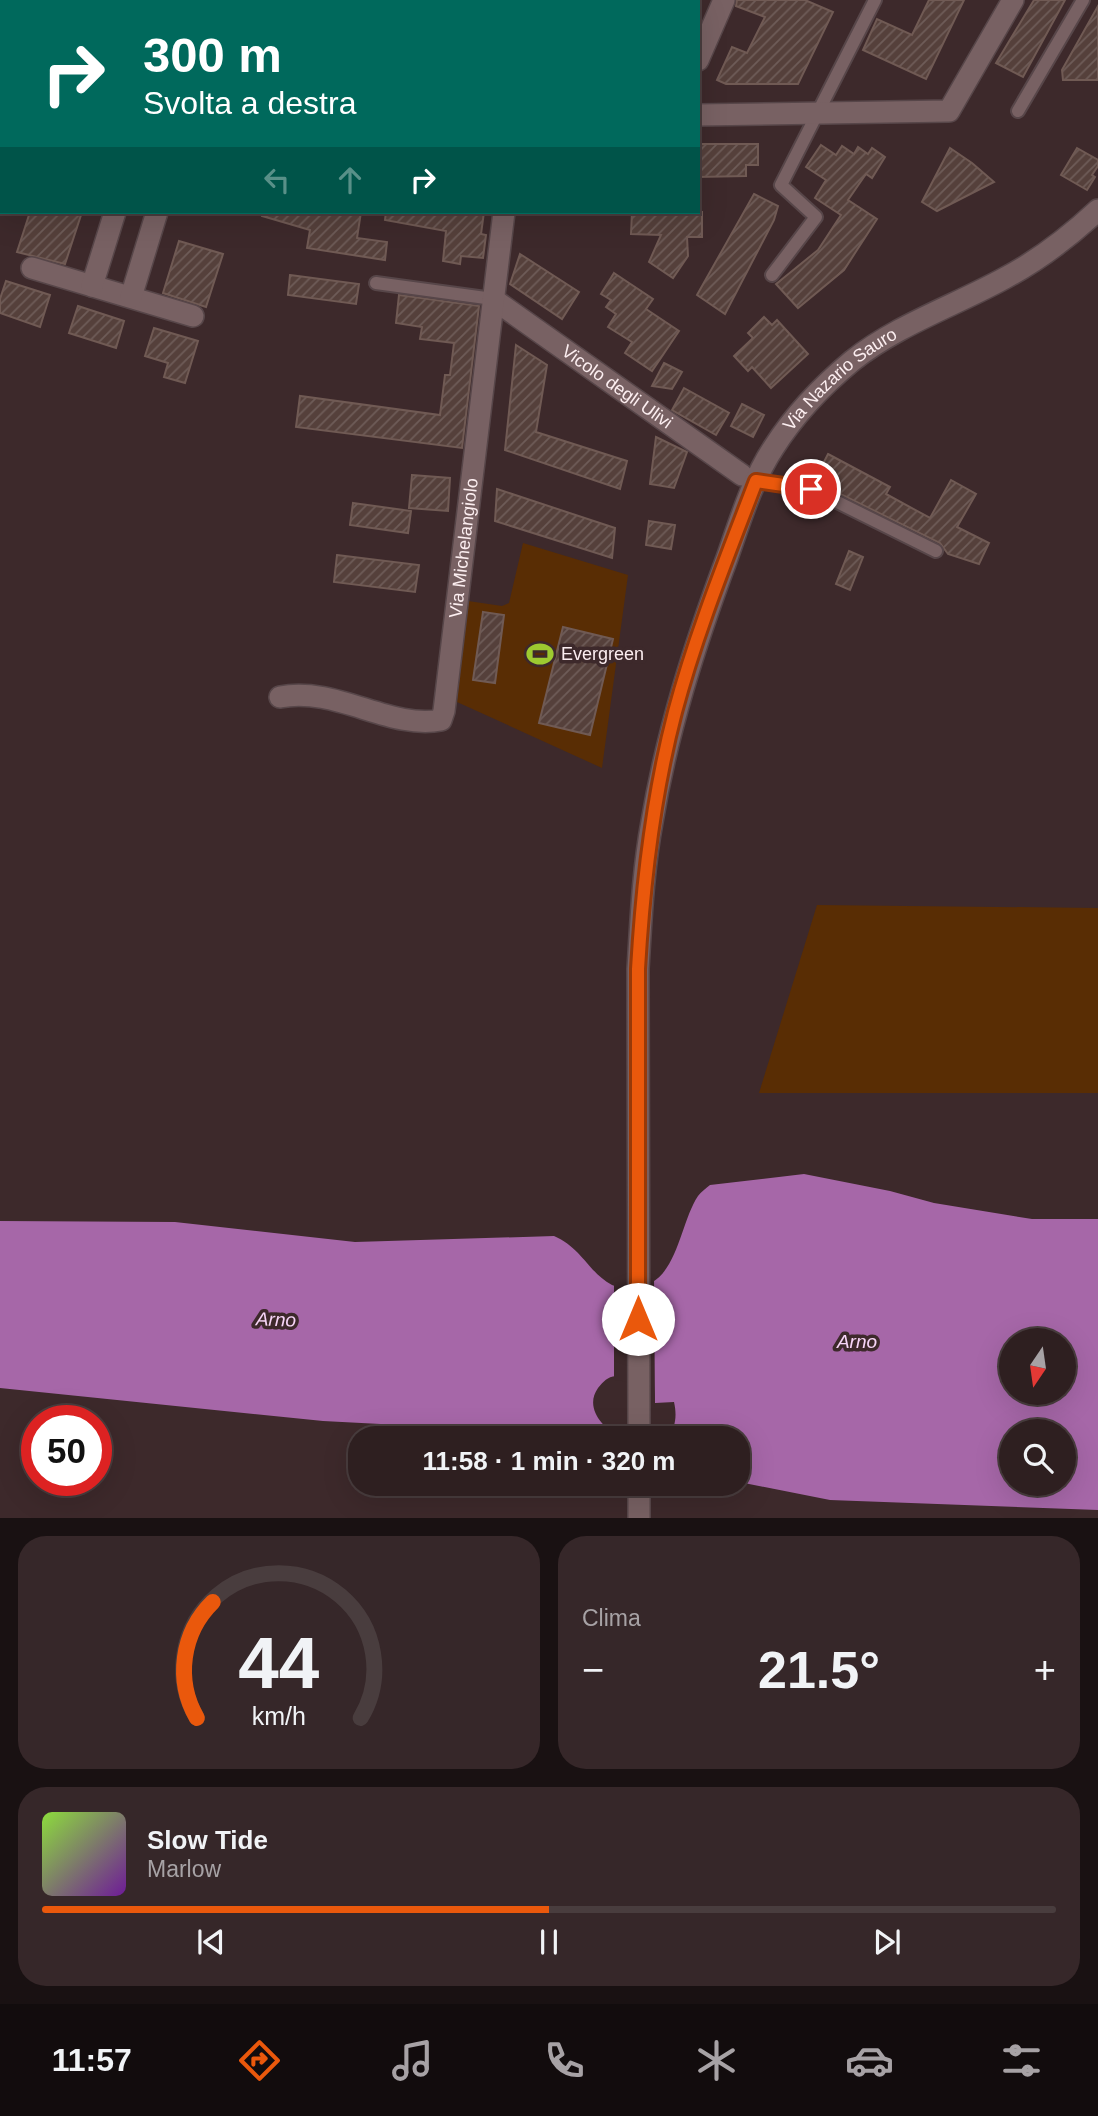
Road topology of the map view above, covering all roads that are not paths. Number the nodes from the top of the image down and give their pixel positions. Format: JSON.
{"nodes":[{"id":1,"x":724,"y":0,"type":"edge"},
{"id":2,"x":875,"y":0,"type":"edge"},
{"id":3,"x":1013,"y":0,"type":"edge"},
{"id":4,"x":1083,"y":0,"type":"edge"},
{"id":5,"x":700,"y":55,"type":"edge"},
{"id":6,"x":1018,"y":111,"type":"dead end"},
{"id":7,"x":819,"y":114,"type":"junction"},
{"id":8,"x":700,"y":115,"type":"edge"},
{"id":9,"x":1098,"y":210,"type":"edge"},
{"id":10,"x":113,"y":214,"type":"edge"},
{"id":11,"x":156,"y":214,"type":"edge"},
{"id":12,"x":504,"y":214,"type":"edge"},
{"id":13,"x":32,"y":268,"type":"dead end"},
{"id":14,"x":772,"y":275,"type":"dead end"},
{"id":15,"x":376,"y":283,"type":"dead end"},
{"id":16,"x":92,"y":286,"type":"junction"},
{"id":17,"x":131,"y":298,"type":"junction"},
{"id":18,"x":493,"y":299,"type":"junction"},
{"id":19,"x":193,"y":316,"type":"dead end"},
{"id":20,"x":749,"y":478,"type":"junction"},
{"id":21,"x":936,"y":551,"type":"dead end"},
{"id":22,"x":280,"y":697,"type":"dead end"},
{"id":23,"x":639,"y":1426,"type":"edge"},
{"id":24,"x":639,"y":1496,"type":"edge"},
{"id":25,"x":639,"y":1517,"type":"edge"}],
"edges":[{"from":1,"to":5,"type":"street"},
{"from":2,"to":7,"type":"lane"},
{"from":3,"to":7,"type":"street"},
{"from":4,"to":6,"type":"lane"},
{"from":7,"to":8,"type":"street"},
{"from":7,"to":14,"type":"lane"},
{"from":9,"to":20,"type":"street","name":"Via Nazario Sauro"},
{"from":10,"to":16,"type":"street"},
{"from":11,"to":17,"type":"street"},
{"from":12,"to":18,"type":"street","name":"Via Michelangiolo"},
{"from":13,"to":16,"type":"street"},
{"from":15,"to":18,"type":"lane"},
{"from":16,"to":17,"type":"street"},
{"from":17,"to":19,"type":"street"},
{"from":18,"to":20,"type":"street","name":"Vicolo degli Ulivi"},
{"from":18,"to":22,"type":"street","name":"Via Michelangiolo"},
{"from":20,"to":21,"type":"lane"},
{"from":20,"to":23,"type":"street","name":"Via Nazario Sauro"},
{"from":24,"to":25,"type":"street"}]}
